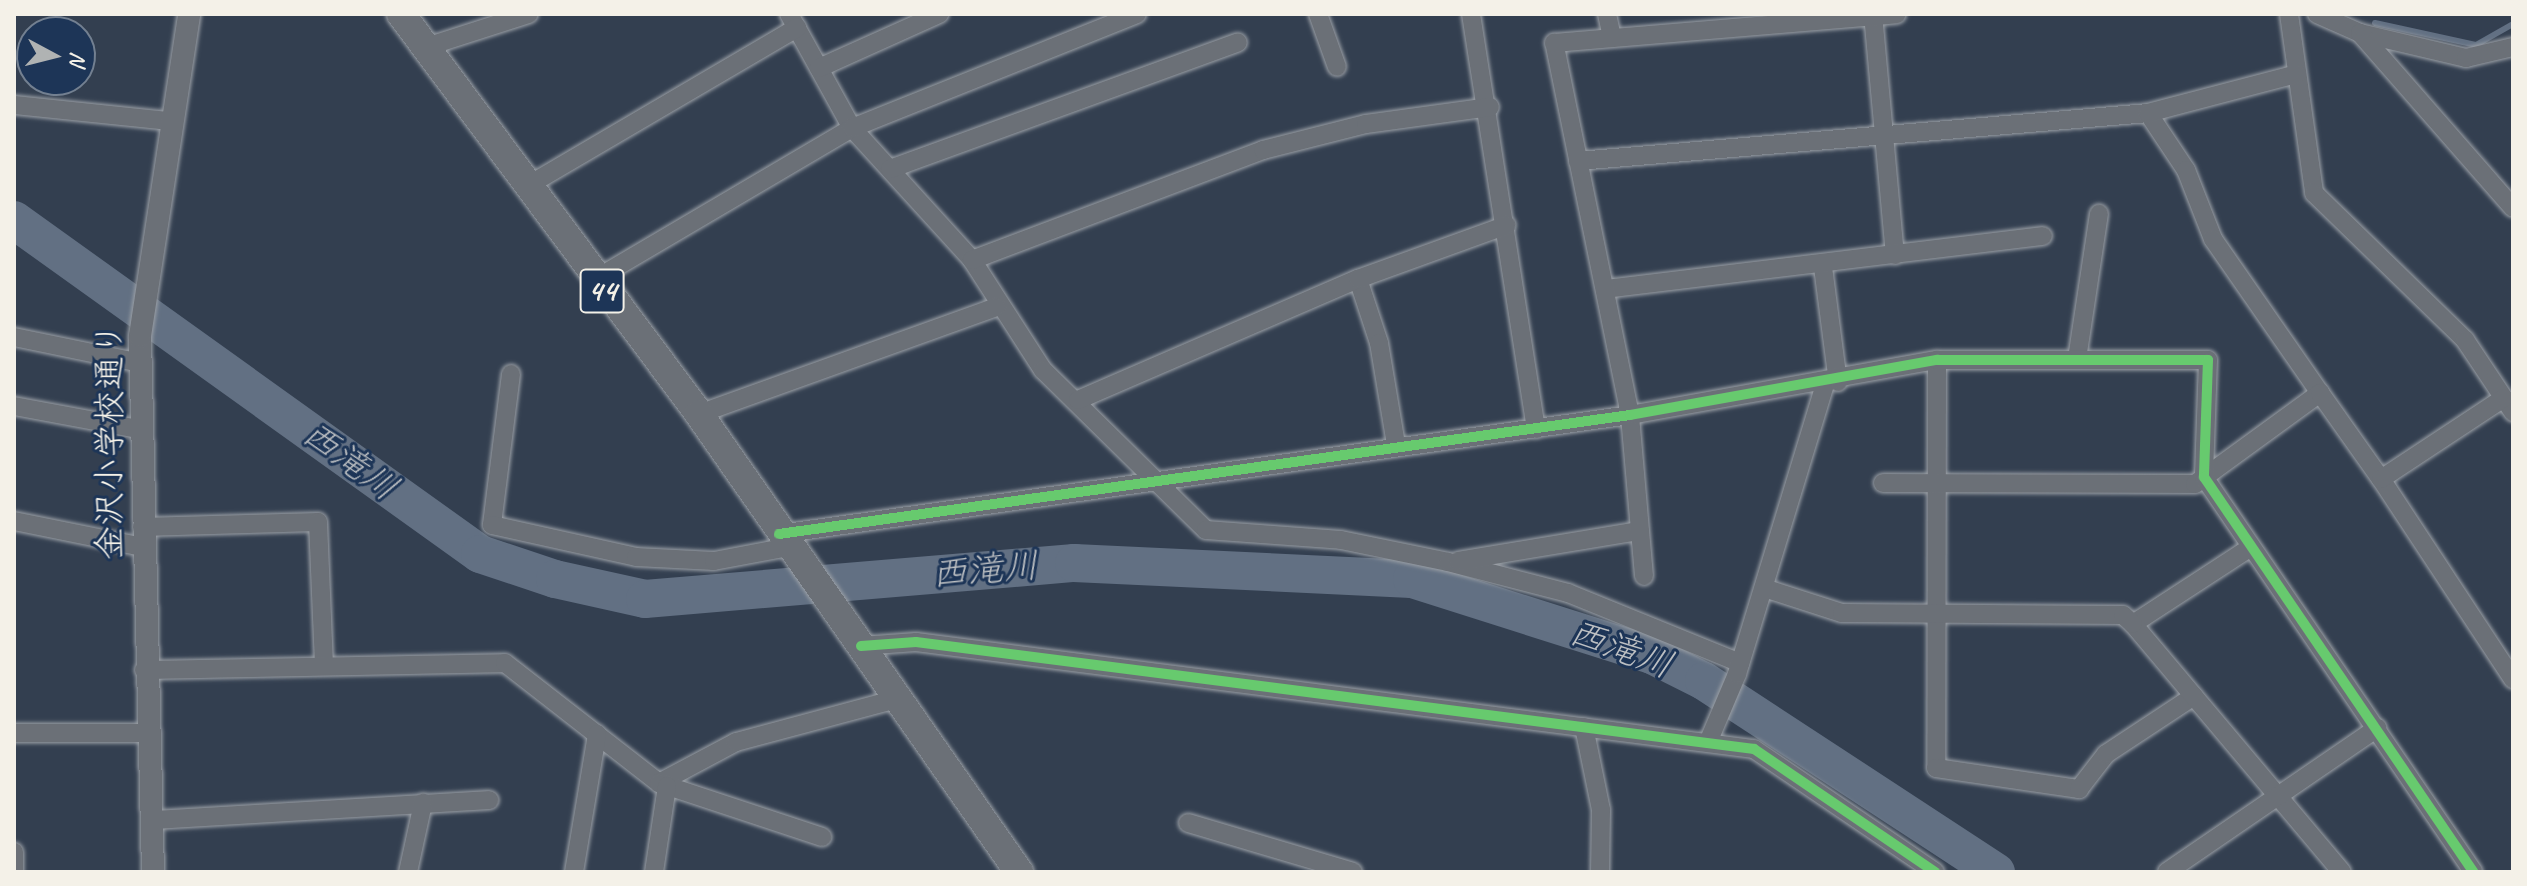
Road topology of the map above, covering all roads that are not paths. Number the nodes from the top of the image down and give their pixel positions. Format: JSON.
{"nodes":[{"id":1,"x":189,"y":14,"type":"edge"},
{"id":2,"x":401,"y":14,"type":"edge"},
{"id":3,"x":529,"y":14,"type":"edge"},
{"id":4,"x":939,"y":14,"type":"edge"},
{"id":5,"x":1137,"y":14,"type":"edge"},
{"id":6,"x":1318,"y":14,"type":"edge"},
{"id":7,"x":1471,"y":14,"type":"edge"},
{"id":8,"x":1607,"y":14,"type":"edge"},
{"id":9,"x":1897,"y":14,"type":"edge"},
{"id":10,"x":2289,"y":14,"type":"edge"},
{"id":11,"x":2317,"y":14,"type":"edge"},
{"id":12,"x":2365,"y":14,"type":"edge"},
{"id":13,"x":1873,"y":15,"type":"edge"},
{"id":14,"x":793,"y":21,"type":"edge"},
{"id":15,"x":2360,"y":33,"type":"junction"},
{"id":16,"x":1612,"y":37,"type":"junction"},
{"id":17,"x":1238,"y":42,"type":"dead end"},
{"id":18,"x":426,"y":47,"type":"junction"},
{"id":19,"x":2513,"y":47,"type":"edge"},
{"id":20,"x":1337,"y":67,"type":"dead end"},
{"id":21,"x":819,"y":68,"type":"junction"},
{"id":22,"x":2297,"y":74,"type":"junction"},
{"id":23,"x":14,"y":105,"type":"edge"},
{"id":24,"x":1490,"y":107,"type":"junction"},
{"id":25,"x":2148,"y":113,"type":"junction"},
{"id":26,"x":168,"y":121,"type":"junction"},
{"id":27,"x":852,"y":128,"type":"junction"},
{"id":28,"x":1883,"y":135,"type":"junction"},
{"id":29,"x":1578,"y":161,"type":"junction"},
{"id":30,"x":890,"y":169,"type":"junction"},
{"id":31,"x":529,"y":185,"type":"junction"},
{"id":32,"x":2513,"y":208,"type":"edge"},
{"id":33,"x":2099,"y":214,"type":"dead end"},
{"id":34,"x":1507,"y":225,"type":"junction"},
{"id":35,"x":2043,"y":236,"type":"dead end"},
{"id":36,"x":1895,"y":255,"type":"junction"},
{"id":37,"x":972,"y":260,"type":"junction"},
{"id":38,"x":1823,"y":267,"type":"junction"},
{"id":39,"x":1358,"y":279,"type":"junction"},
{"id":40,"x":594,"y":280,"type":"junction"},
{"id":41,"x":1605,"y":289,"type":"junction"},
{"id":42,"x":996,"y":307,"type":"junction"},
{"id":43,"x":14,"y":337,"type":"edge"},
{"id":44,"x":2077,"y":359,"type":"junction"},
{"id":45,"x":1937,"y":360,"type":"junction"},
{"id":46,"x":141,"y":363,"type":"junction"},
{"id":47,"x":511,"y":374,"type":"dead end"},
{"id":48,"x":1832,"y":383,"type":"junction"},
{"id":49,"x":2320,"y":393,"type":"junction"},
{"id":50,"x":1078,"y":400,"type":"junction"},
{"id":51,"x":2509,"y":403,"type":"edge"},
{"id":52,"x":14,"y":406,"type":"edge"},
{"id":53,"x":699,"y":414,"type":"junction"},
{"id":54,"x":1630,"y":415,"type":"junction"},
{"id":55,"x":1536,"y":429,"type":"junction"},
{"id":56,"x":143,"y":430,"type":"junction"},
{"id":57,"x":1396,"y":445,"type":"junction"},
{"id":58,"x":2204,"y":477,"type":"junction"},
{"id":59,"x":2381,"y":479,"type":"junction"},
{"id":60,"x":1157,"y":483,"type":"junction"},
{"id":61,"x":1883,"y":483,"type":"dead end"},
{"id":62,"x":1935,"y":484,"type":"junction"},
{"id":63,"x":14,"y":521,"type":"edge"},
{"id":64,"x":1640,"y":531,"type":"junction"},
{"id":65,"x":143,"y":537,"type":"junction"},
{"id":66,"x":2251,"y":547,"type":"junction"},
{"id":67,"x":790,"y":550,"type":"junction"},
{"id":68,"x":1448,"y":562,"type":"junction"},
{"id":69,"x":1644,"y":576,"type":"dead end"},
{"id":70,"x":1764,"y":588,"type":"junction"},
{"id":71,"x":1933,"y":610,"type":"junction"},
{"id":72,"x":2133,"y":624,"type":"junction"},
{"id":73,"x":861,"y":646,"type":"junction"},
{"id":74,"x":324,"y":666,"type":"junction"},
{"id":75,"x":1739,"y":668,"type":"junction"},
{"id":76,"x":144,"y":670,"type":"junction"},
{"id":77,"x":2513,"y":679,"type":"edge"},
{"id":78,"x":2194,"y":696,"type":"junction"},
{"id":79,"x":897,"y":699,"type":"junction"},
{"id":80,"x":1584,"y":727,"type":"junction"},
{"id":81,"x":2377,"y":728,"type":"junction"},
{"id":82,"x":14,"y":733,"type":"edge"},
{"id":83,"x":149,"y":733,"type":"junction"},
{"id":84,"x":597,"y":734,"type":"junction"},
{"id":85,"x":1709,"y":740,"type":"junction"},
{"id":86,"x":663,"y":784,"type":"junction"},
{"id":87,"x":2278,"y":792,"type":"junction"},
{"id":88,"x":489,"y":800,"type":"dead end"},
{"id":89,"x":423,"y":803,"type":"junction"},
{"id":90,"x":155,"y":820,"type":"junction"},
{"id":91,"x":1188,"y":823,"type":"dead end"},
{"id":92,"x":822,"y":837,"type":"dead end"},
{"id":93,"x":14,"y":852,"type":"edge"},
{"id":94,"x":1316,"y":868,"type":"edge"},
{"id":95,"x":14,"y":872,"type":"edge"},
{"id":96,"x":153,"y":872,"type":"edge"},
{"id":97,"x":408,"y":872,"type":"edge"},
{"id":98,"x":574,"y":872,"type":"edge"},
{"id":99,"x":654,"y":872,"type":"edge"},
{"id":100,"x":1019,"y":872,"type":"edge"},
{"id":101,"x":1353,"y":872,"type":"edge"},
{"id":102,"x":1600,"y":872,"type":"edge"},
{"id":103,"x":1935,"y":872,"type":"edge"},
{"id":104,"x":2167,"y":872,"type":"edge"},
{"id":105,"x":2342,"y":872,"type":"edge"},
{"id":106,"x":2473,"y":872,"type":"edge"}],
"edges":[{"from":1,"to":26,"type":"street","name":"金沢小学校通り"},
{"from":2,"to":18,"type":"main road","number":"44"},
{"from":3,"to":18,"type":"street"},
{"from":4,"to":21,"type":"street"},
{"from":5,"to":27,"type":"street"},
{"from":6,"to":20,"type":"street"},
{"from":7,"to":24,"type":"street"},
{"from":8,"to":16,"type":"street"},
{"from":9,"to":13,"type":"street"},
{"from":10,"to":22,"type":"street"},
{"from":11,"to":15,"type":"street"},
{"from":12,"to":15,"type":"street"},
{"from":13,"to":16,"type":"street"},
{"from":13,"to":28,"type":"street"},
{"from":14,"to":21,"type":"street"},
{"from":14,"to":31,"type":"street"},
{"from":15,"to":19,"type":"street"},
{"from":15,"to":32,"type":"street"},
{"from":16,"to":29,"type":"street"},
{"from":17,"to":30,"type":"street"},
{"from":18,"to":31,"type":"main road","number":"44"},
{"from":21,"to":27,"type":"street"},
{"from":22,"to":25,"type":"street"},
{"from":22,"to":51,"type":"street"},
{"from":23,"to":26,"type":"street"},
{"from":24,"to":34,"type":"street"},
{"from":24,"to":37,"type":"street"},
{"from":25,"to":28,"type":"street"},
{"from":25,"to":49,"type":"street"},
{"from":26,"to":46,"type":"street","name":"金沢小学校通り"},
{"from":27,"to":30,"type":"street"},
{"from":27,"to":40,"type":"street"},
{"from":28,"to":29,"type":"street"},
{"from":28,"to":36,"type":"street"},
{"from":29,"to":41,"type":"street"},
{"from":30,"to":37,"type":"street"},
{"from":31,"to":40,"type":"main road","number":"44"},
{"from":33,"to":44,"type":"street"},
{"from":34,"to":39,"type":"street"},
{"from":34,"to":55,"type":"street"},
{"from":35,"to":36,"type":"street"},
{"from":36,"to":38,"type":"street"},
{"from":37,"to":42,"type":"street"},
{"from":38,"to":41,"type":"street"},
{"from":38,"to":48,"type":"street"},
{"from":39,"to":50,"type":"street"},
{"from":39,"to":57,"type":"street"},
{"from":40,"to":53,"type":"main road","number":"44"},
{"from":41,"to":54,"type":"street"},
{"from":42,"to":50,"type":"street"},
{"from":42,"to":53,"type":"street"},
{"from":43,"to":46,"type":"street"},
{"from":44,"to":45,"type":"street"},
{"from":44,"to":58,"type":"street"},
{"from":45,"to":48,"type":"street"},
{"from":45,"to":62,"type":"street"},
{"from":46,"to":56,"type":"street","name":"金沢小学校通り"},
{"from":47,"to":67,"type":"street"},
{"from":48,"to":54,"type":"street"},
{"from":48,"to":70,"type":"street"},
{"from":49,"to":58,"type":"street"},
{"from":49,"to":59,"type":"street"},
{"from":50,"to":60,"type":"street"},
{"from":51,"to":59,"type":"street"},
{"from":52,"to":56,"type":"street"},
{"from":53,"to":67,"type":"main road","number":"44"},
{"from":54,"to":55,"type":"street"},
{"from":54,"to":64,"type":"street"},
{"from":55,"to":57,"type":"street"},
{"from":56,"to":65,"type":"street","name":"金沢小学校通り"},
{"from":57,"to":60,"type":"street"},
{"from":58,"to":62,"type":"street"},
{"from":58,"to":66,"type":"street"},
{"from":59,"to":77,"type":"street"},
{"from":60,"to":67,"type":"street"},
{"from":60,"to":68,"type":"street"},
{"from":61,"to":62,"type":"street"},
{"from":62,"to":71,"type":"street"},
{"from":63,"to":65,"type":"street"},
{"from":64,"to":68,"type":"street"},
{"from":64,"to":69,"type":"street"},
{"from":65,"to":74,"type":"street"},
{"from":65,"to":76,"type":"street","name":"金沢小学校通り"},
{"from":66,"to":72,"type":"street"},
{"from":66,"to":81,"type":"street"},
{"from":67,"to":73,"type":"main road","number":"44"},
{"from":68,"to":75,"type":"street"},
{"from":70,"to":71,"type":"street"},
{"from":70,"to":75,"type":"street"},
{"from":71,"to":72,"type":"street"},
{"from":71,"to":78,"type":"street"},
{"from":72,"to":78,"type":"street"},
{"from":73,"to":79,"type":"main road","number":"44"},
{"from":73,"to":80,"type":"street"},
{"from":74,"to":76,"type":"street"},
{"from":74,"to":84,"type":"street"},
{"from":75,"to":85,"type":"street"},
{"from":76,"to":83,"type":"street","name":"金沢小学校通り"},
{"from":78,"to":87,"type":"street"},
{"from":79,"to":86,"type":"street"},
{"from":79,"to":100,"type":"main road","number":"44"},
{"from":80,"to":85,"type":"street"},
{"from":80,"to":102,"type":"street"},
{"from":81,"to":87,"type":"street"},
{"from":81,"to":106,"type":"street"},
{"from":82,"to":83,"type":"street"},
{"from":83,"to":90,"type":"street","name":"金沢小学校通り"},
{"from":84,"to":86,"type":"street"},
{"from":84,"to":98,"type":"street"},
{"from":85,"to":103,"type":"street"},
{"from":86,"to":92,"type":"street"},
{"from":86,"to":99,"type":"street"},
{"from":87,"to":104,"type":"street"},
{"from":87,"to":105,"type":"street"},
{"from":88,"to":89,"type":"street"},
{"from":89,"to":90,"type":"street"},
{"from":89,"to":97,"type":"street"},
{"from":90,"to":96,"type":"street","name":"金沢小学校通り"},
{"from":91,"to":94,"type":"street"},
{"from":93,"to":95,"type":"street"},
{"from":94,"to":101,"type":"street"}]}
